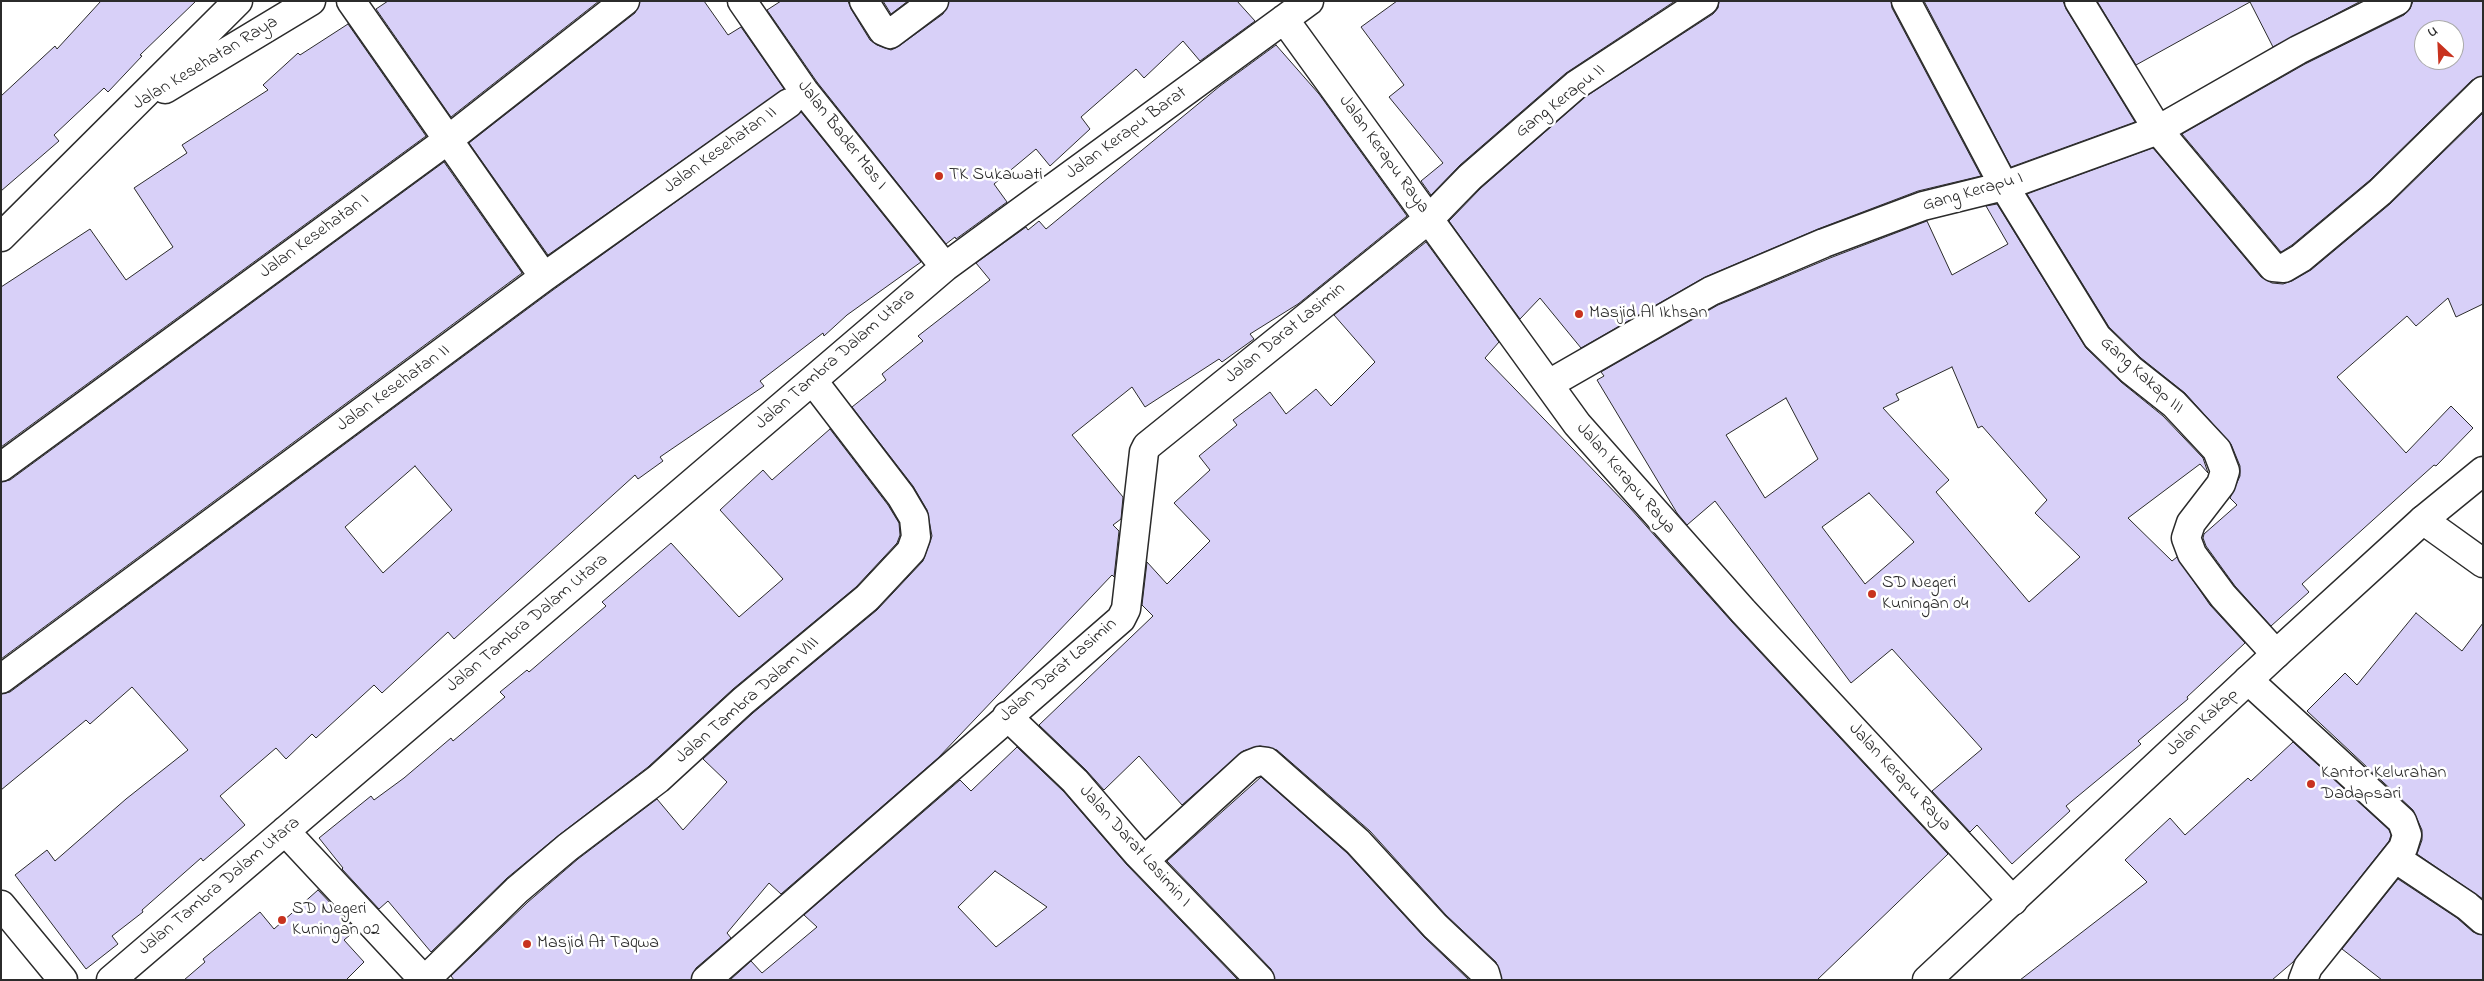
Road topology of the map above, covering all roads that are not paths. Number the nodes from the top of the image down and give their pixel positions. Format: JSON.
{"nodes":[{"id":1,"x":238,"y":1,"type":"edge"},
{"id":2,"x":311,"y":1,"type":"edge"},
{"id":3,"x":351,"y":1,"type":"edge"},
{"id":4,"x":625,"y":1,"type":"edge"},
{"id":5,"x":864,"y":1,"type":"edge"},
{"id":6,"x":934,"y":1,"type":"edge"},
{"id":7,"x":1309,"y":1,"type":"edge"},
{"id":8,"x":1704,"y":1,"type":"edge"},
{"id":9,"x":1906,"y":1,"type":"edge"},
{"id":10,"x":2079,"y":1,"type":"edge"},
{"id":11,"x":2397,"y":1,"type":"edge"},
{"id":12,"x":746,"y":3,"type":"edge"},
{"id":13,"x":1284,"y":19,"type":"junction"},
{"id":14,"x":2483,"y":91,"type":"edge"},
{"id":15,"x":789,"y":103,"type":"dead end"},
{"id":16,"x":128,"y":112,"type":"junction"},
{"id":17,"x":2158,"y":130,"type":"junction"},
{"id":18,"x":449,"y":139,"type":"junction"},
{"id":19,"x":2004,"y":186,"type":"junction"},
{"id":20,"x":1430,"y":218,"type":"junction"},
{"id":21,"x":1,"y":237,"type":"edge"},
{"id":22,"x":946,"y":267,"type":"junction"},
{"id":23,"x":544,"y":277,"type":"junction"},
{"id":24,"x":813,"y":381,"type":"junction"},
{"id":25,"x":1549,"y":384,"type":"junction"},
{"id":26,"x":1,"y":467,"type":"edge"},
{"id":27,"x":2483,"y":471,"type":"edge"},
{"id":28,"x":2424,"y":520,"type":"junction"},
{"id":29,"x":2483,"y":563,"type":"edge"},
{"id":30,"x":2276,"y":654,"type":"junction"},
{"id":31,"x":1,"y":679,"type":"edge"},
{"id":32,"x":2248,"y":680,"type":"junction"},
{"id":33,"x":1007,"y":716,"type":"junction"},
{"id":34,"x":285,"y":831,"type":"junction"},
{"id":35,"x":2395,"y":858,"type":"junction"},
{"id":36,"x":1145,"y":860,"type":"junction"},
{"id":37,"x":2013,"y":901,"type":"junction"},
{"id":38,"x":1,"y":905,"type":"edge"},
{"id":39,"x":2483,"y":920,"type":"edge"},
{"id":40,"x":63,"y":980,"type":"edge"},
{"id":41,"x":111,"y":980,"type":"edge"},
{"id":42,"x":425,"y":980,"type":"edge"},
{"id":43,"x":706,"y":980,"type":"edge"},
{"id":44,"x":1260,"y":980,"type":"edge"},
{"id":45,"x":1487,"y":980,"type":"edge"},
{"id":46,"x":1927,"y":980,"type":"edge"},
{"id":47,"x":2303,"y":980,"type":"edge"}],
"edges":[{"from":1,"to":16,"type":"street","name":"Jalan Kesehatan Raya"},
{"from":2,"to":16,"type":"street","name":"Jalan Kesehatan Raya"},
{"from":3,"to":18,"type":"street"},
{"from":4,"to":18,"type":"street","name":"Jalan Kesehatan I"},
{"from":5,"to":6,"type":"street"},
{"from":7,"to":13,"type":"street","name":"Jalan Kerapu Barat"},
{"from":8,"to":20,"type":"street","name":"Gang Kerapu II"},
{"from":9,"to":19,"type":"street","name":"Gang Kakap III"},
{"from":10,"to":17,"type":"street"},
{"from":11,"to":17,"type":"street","name":"Gang Kerapu I"},
{"from":12,"to":22,"type":"street","name":"Jalan Bader Mas I"},
{"from":13,"to":20,"type":"street","name":"Jalan Kerapu Raya"},
{"from":13,"to":22,"type":"street","name":"Jalan Kerapu Barat"},
{"from":14,"to":17,"type":"street"},
{"from":15,"to":23,"type":"street","name":"Jalan Kesehatan II"},
{"from":16,"to":21,"type":"street","name":"Jalan Kesehatan Raya"},
{"from":17,"to":19,"type":"street","name":"Gang Kerapu I"},
{"from":18,"to":23,"type":"street"},
{"from":18,"to":26,"type":"street","name":"Jalan Kesehatan I"},
{"from":19,"to":25,"type":"street","name":"Gang Kerapu I"},
{"from":19,"to":30,"type":"street","name":"Gang Kakap III"},
{"from":20,"to":25,"type":"street","name":"Jalan Kerapu Raya"},
{"from":20,"to":33,"type":"street","name":"Jalan Darat Lasimin"},
{"from":22,"to":24,"type":"street","name":"Jalan Tambra Dalam Utara"},
{"from":23,"to":31,"type":"street","name":"Jalan Kesehatan II"},
{"from":24,"to":34,"type":"street","name":"Jalan Tambra Dalam Utara"},
{"from":24,"to":42,"type":"street","name":"Jalan Tambra Dalam VIII"},
{"from":25,"to":37,"type":"street","name":"Jalan Kerapu Raya"},
{"from":27,"to":28,"type":"street","name":"Jalan Kakap"},
{"from":28,"to":29,"type":"street"},
{"from":28,"to":30,"type":"street","name":"Jalan Kakap"},
{"from":30,"to":32,"type":"street","name":"Jalan Kakap"},
{"from":32,"to":35,"type":"street"},
{"from":32,"to":37,"type":"street","name":"Jalan Kakap"},
{"from":33,"to":36,"type":"street","name":"Jalan Darat Lasimin I"},
{"from":33,"to":43,"type":"street","name":"Jalan Darat Lasimin"},
{"from":34,"to":41,"type":"street","name":"Jalan Tambra Dalam Utara"},
{"from":34,"to":42,"type":"street"},
{"from":35,"to":39,"type":"street"},
{"from":35,"to":47,"type":"street"},
{"from":36,"to":44,"type":"street","name":"Jalan Darat Lasimin I"},
{"from":36,"to":45,"type":"street"},
{"from":37,"to":46,"type":"street","name":"Jalan Kakap"},
{"from":38,"to":40,"type":"street"}]}
